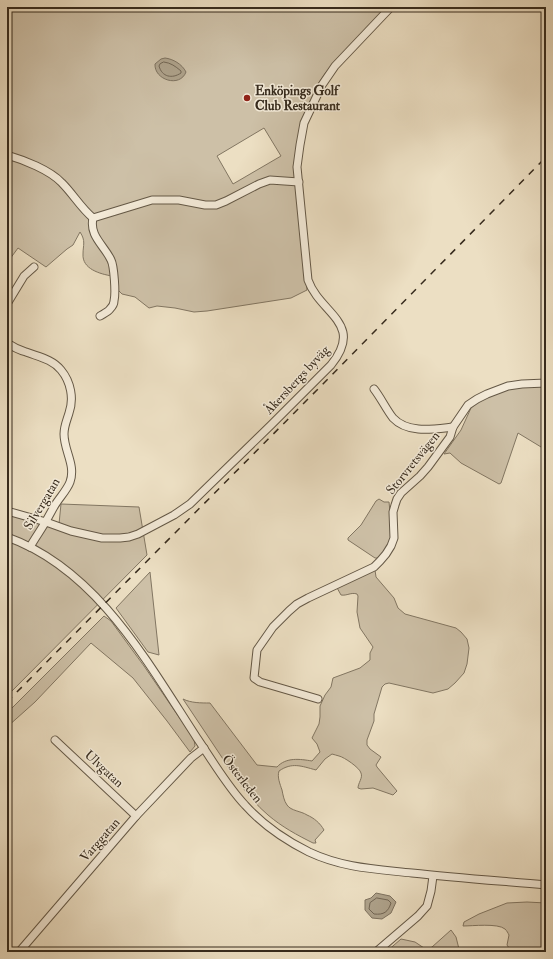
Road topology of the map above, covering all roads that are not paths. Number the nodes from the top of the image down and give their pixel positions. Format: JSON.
{"nodes":[{"id":1,"x":391,"y":7,"type":"edge"},
{"id":2,"x":7,"y":154,"type":"edge"},
{"id":3,"x":299,"y":182,"type":"junction"},
{"id":4,"x":93,"y":218,"type":"junction"},
{"id":5,"x":34,"y":268,"type":"dead end"},
{"id":6,"x":7,"y":304,"type":"edge"},
{"id":7,"x":100,"y":316,"type":"dead end"},
{"id":8,"x":7,"y":343,"type":"edge"},
{"id":9,"x":546,"y":383,"type":"edge"},
{"id":10,"x":374,"y":389,"type":"dead end"},
{"id":11,"x":453,"y":427,"type":"junction"},
{"id":12,"x":7,"y":510,"type":"edge"},
{"id":13,"x":46,"y":522,"type":"junction"},
{"id":14,"x":7,"y":537,"type":"edge"},
{"id":15,"x":30,"y":547,"type":"junction"},
{"id":16,"x":318,"y":699,"type":"dead end"},
{"id":17,"x":55,"y":740,"type":"dead end"},
{"id":18,"x":204,"y":748,"type":"junction"},
{"id":19,"x":136,"y":816,"type":"junction"},
{"id":20,"x":433,"y":876,"type":"junction"},
{"id":21,"x":546,"y":885,"type":"edge"},
{"id":22,"x":19,"y":952,"type":"edge"},
{"id":23,"x":376,"y":952,"type":"edge"}],
"edges":[{"from":1,"to":3,"type":"street","name":"Åkersbergs byväg"},
{"from":2,"to":4,"type":"street"},
{"from":3,"to":4,"type":"street"},
{"from":3,"to":13,"type":"street","name":"Åkersbergs byväg"},
{"from":4,"to":7,"type":"street"},
{"from":5,"to":6,"type":"street"},
{"from":8,"to":13,"type":"street","name":"Silvergatan"},
{"from":9,"to":11,"type":"street","name":"Storvretsvägen"},
{"from":10,"to":11,"type":"street"},
{"from":11,"to":16,"type":"street","name":"Storvretsvägen"},
{"from":12,"to":13,"type":"street","name":"Åkersbergs byväg"},
{"from":13,"to":15,"type":"street","name":"Silvergatan"},
{"from":14,"to":15,"type":"street","name":"Österleden"},
{"from":15,"to":18,"type":"street","name":"Österleden"},
{"from":17,"to":19,"type":"street","name":"Ulvgatan"},
{"from":18,"to":19,"type":"street","name":"Varggatan"},
{"from":18,"to":20,"type":"street","name":"Österleden"},
{"from":19,"to":22,"type":"street","name":"Varggatan"},
{"from":20,"to":21,"type":"street","name":"Österleden"},
{"from":20,"to":23,"type":"street"}]}
